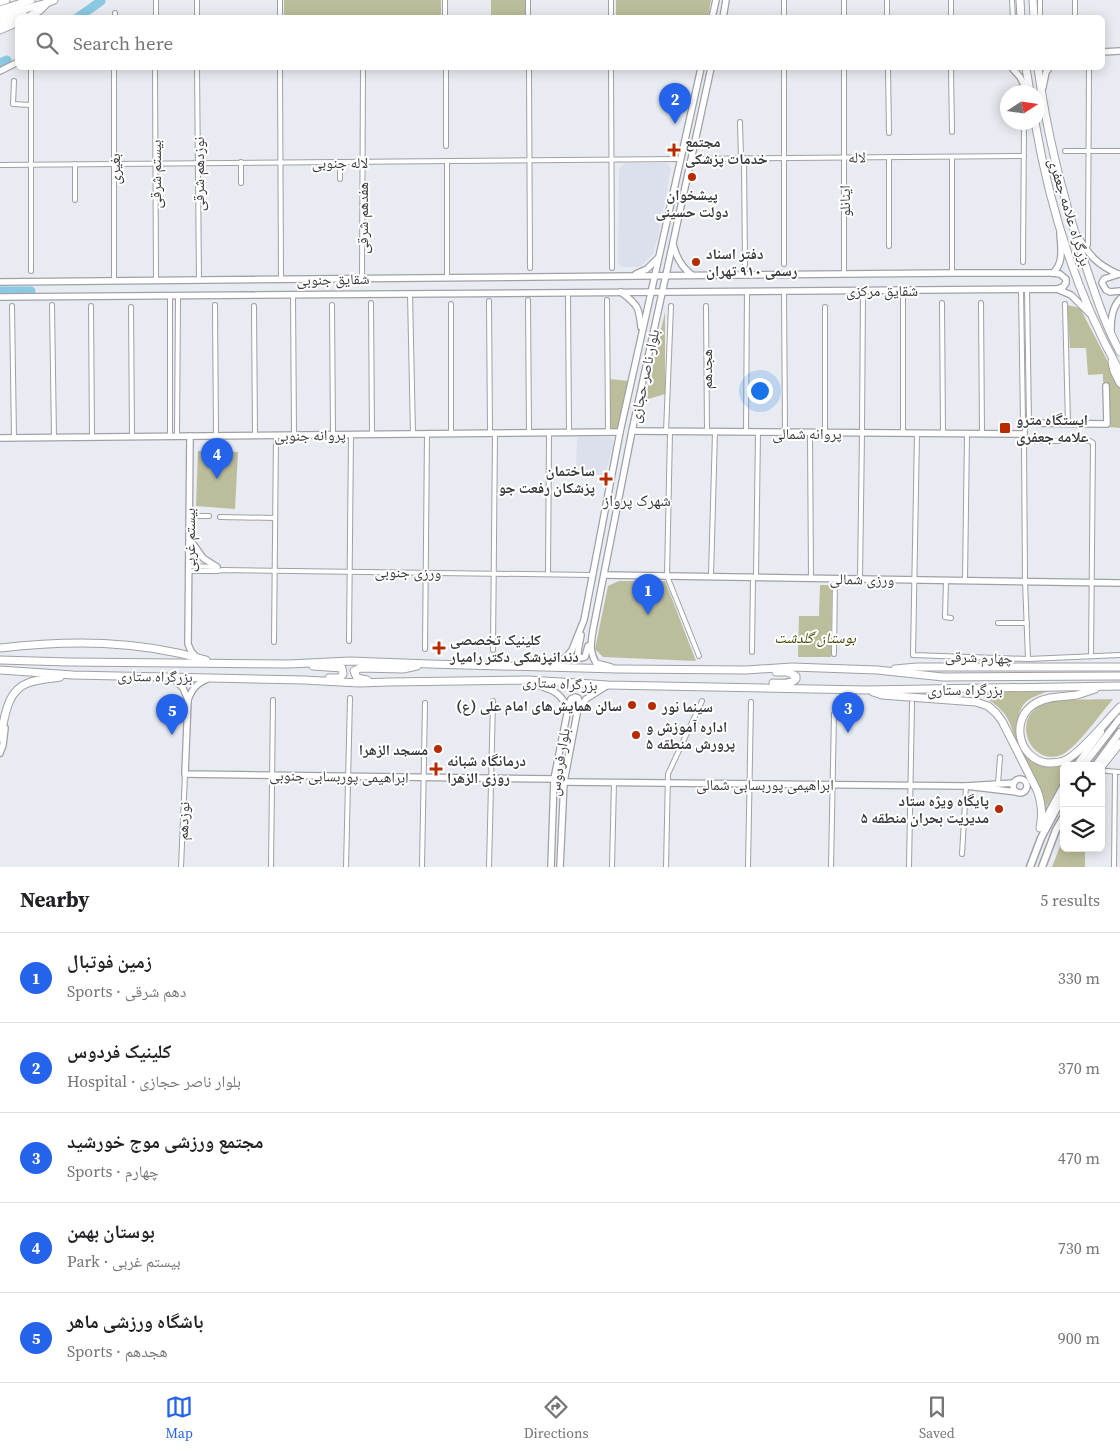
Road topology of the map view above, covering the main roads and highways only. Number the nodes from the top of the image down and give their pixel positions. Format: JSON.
{"nodes":[{"id":1,"x":6,"y":0,"type":"edge"},
{"id":2,"x":31,"y":0,"type":"edge"},
{"id":3,"x":716,"y":0,"type":"edge"},
{"id":4,"x":726,"y":0,"type":"edge"},
{"id":5,"x":1020,"y":0,"type":"edge"},
{"id":6,"x":1033,"y":0,"type":"edge"},
{"id":7,"x":0,"y":2,"type":"edge"},
{"id":8,"x":51,"y":2,"type":"edge"},
{"id":9,"x":0,"y":10,"type":"edge"},
{"id":10,"x":18,"y":15,"type":"edge"},
{"id":11,"x":32,"y":15,"type":"edge"},
{"id":12,"x":713,"y":15,"type":"edge"},
{"id":13,"x":724,"y":15,"type":"edge"},
{"id":14,"x":1021,"y":15,"type":"edge"},
{"id":15,"x":1034,"y":15,"type":"edge"},
{"id":16,"x":0,"y":16,"type":"edge"},
{"id":17,"x":15,"y":16,"type":"edge"},
{"id":18,"x":0,"y":22,"type":"edge"},
{"id":19,"x":15,"y":24,"type":"edge"},
{"id":20,"x":2,"y":30,"type":"edge"},
{"id":21,"x":1105,"y":53,"type":"edge"},
{"id":22,"x":1120,"y":53,"type":"edge"},
{"id":23,"x":15,"y":64,"type":"edge"},
{"id":24,"x":701,"y":70,"type":"edge"},
{"id":25,"x":712,"y":70,"type":"edge"},
{"id":26,"x":1014,"y":70,"type":"edge"},
{"id":27,"x":1026,"y":70,"type":"edge"},
{"id":28,"x":1038,"y":70,"type":"edge"},
{"id":29,"x":1048,"y":70,"type":"edge"},
{"id":30,"x":0,"y":71,"type":"edge"},
{"id":31,"x":1025,"y":85,"type":"edge"},
{"id":32,"x":1028,"y":85,"type":"edge"},
{"id":33,"x":1040,"y":85,"type":"edge"},
{"id":34,"x":1043,"y":85,"type":"edge"},
{"id":35,"x":1045,"y":114,"type":"edge"},
{"id":36,"x":1036,"y":130,"type":"edge"},
{"id":37,"x":1060,"y":225,"type":"junction"},
{"id":38,"x":1072,"y":226,"type":"junction"},
{"id":39,"x":672,"y":244,"type":"junction"},
{"id":40,"x":660,"y":256,"type":"junction"},
{"id":41,"x":1053,"y":273,"type":"junction"},
{"id":42,"x":1119,"y":274,"type":"edge"},
{"id":43,"x":666,"y":275,"type":"junction"},
{"id":44,"x":692,"y":275,"type":"junction"},
{"id":45,"x":631,"y":276,"type":"junction"},
{"id":46,"x":655,"y":276,"type":"junction"},
{"id":47,"x":0,"y":282,"type":"edge"},
{"id":48,"x":1058,"y":289,"type":"junction"},
{"id":49,"x":1120,"y":291,"type":"edge"},
{"id":50,"x":620,"y":292,"type":"junction"},
{"id":51,"x":652,"y":292,"type":"junction"},
{"id":52,"x":662,"y":292,"type":"junction"},
{"id":53,"x":0,"y":297,"type":"edge"},
{"id":54,"x":1120,"y":299,"type":"edge"},
{"id":55,"x":1092,"y":316,"type":"junction"},
{"id":56,"x":642,"y":332,"type":"junction"},
{"id":57,"x":1111,"y":333,"type":"junction"},
{"id":58,"x":1109,"y":352,"type":"junction"},
{"id":59,"x":1120,"y":352,"type":"edge"},
{"id":60,"x":1120,"y":372,"type":"edge"},
{"id":61,"x":1120,"y":383,"type":"edge"},
{"id":62,"x":1106,"y":386,"type":"dead end"},
{"id":63,"x":632,"y":431,"type":"junction"},
{"id":64,"x":620,"y":432,"type":"junction"},
{"id":65,"x":190,"y":436,"type":"junction"},
{"id":66,"x":0,"y":438,"type":"edge"},
{"id":67,"x":190,"y":539,"type":"junction"},
{"id":68,"x":217,"y":567,"type":"road end"},
{"id":69,"x":604,"y":575,"type":"junction"},
{"id":70,"x":1120,"y":583,"type":"edge"},
{"id":71,"x":584,"y":620,"type":"junction"},
{"id":72,"x":593,"y":630,"type":"junction"},
{"id":73,"x":188,"y":644,"type":"junction"},
{"id":74,"x":0,"y":648,"type":"edge"},
{"id":75,"x":181,"y":654,"type":"junction"},
{"id":76,"x":197,"y":658,"type":"junction"},
{"id":77,"x":0,"y":660,"type":"edge"},
{"id":78,"x":214,"y":663,"type":"junction"},
{"id":79,"x":289,"y":664,"type":"junction"},
{"id":80,"x":430,"y":664,"type":"junction"},
{"id":81,"x":1120,"y":667,"type":"edge"},
{"id":82,"x":550,"y":668,"type":"junction"},
{"id":83,"x":617,"y":669,"type":"junction"},
{"id":84,"x":0,"y":670,"type":"edge"},
{"id":85,"x":746,"y":670,"type":"junction"},
{"id":86,"x":877,"y":670,"type":"junction"},
{"id":87,"x":73,"y":674,"type":"junction"},
{"id":88,"x":168,"y":676,"type":"junction"},
{"id":89,"x":1120,"y":676,"type":"edge"},
{"id":90,"x":210,"y":677,"type":"junction"},
{"id":91,"x":304,"y":680,"type":"junction"},
{"id":92,"x":528,"y":680,"type":"junction"},
{"id":93,"x":389,"y":682,"type":"junction"},
{"id":94,"x":608,"y":685,"type":"junction"},
{"id":95,"x":1105,"y":686,"type":"junction"},
{"id":96,"x":1120,"y":686,"type":"edge"},
{"id":97,"x":745,"y":687,"type":"junction"},
{"id":98,"x":865,"y":690,"type":"junction"},
{"id":99,"x":188,"y":700,"type":"junction"},
{"id":100,"x":1120,"y":707,"type":"edge"},
{"id":101,"x":568,"y":708,"type":"junction"},
{"id":102,"x":577,"y":710,"type":"junction"},
{"id":103,"x":5,"y":716,"type":"junction"},
{"id":104,"x":1120,"y":718,"type":"edge"},
{"id":105,"x":1120,"y":732,"type":"edge"},
{"id":106,"x":0,"y":738,"type":"edge"},
{"id":107,"x":1120,"y":743,"type":"edge"},
{"id":108,"x":0,"y":753,"type":"edge"},
{"id":109,"x":1079,"y":762,"type":"edge"},
{"id":110,"x":1086,"y":762,"type":"edge"},
{"id":111,"x":1098,"y":762,"type":"edge"},
{"id":112,"x":1105,"y":767,"type":"edge"},
{"id":113,"x":554,"y":779,"type":"junction"},
{"id":114,"x":564,"y":782,"type":"junction"},
{"id":115,"x":1014,"y":783,"type":"junction"},
{"id":116,"x":966,"y":786,"type":"junction"},
{"id":117,"x":1017,"y":792,"type":"junction"},
{"id":118,"x":1060,"y":792,"type":"edge"},
{"id":119,"x":1060,"y":802,"type":"edge"},
{"id":120,"x":1060,"y":823,"type":"edge"},
{"id":121,"x":1040,"y":828,"type":"junction"},
{"id":122,"x":1041,"y":838,"type":"junction"},
{"id":123,"x":551,"y":867,"type":"edge"},
{"id":124,"x":560,"y":867,"type":"edge"},
{"id":125,"x":1030,"y":867,"type":"edge"},
{"id":126,"x":1042,"y":867,"type":"edge"}],
"edges":[{"from":1,"to":7,"type":"highway"},
{"from":2,"to":9,"type":"highway"},
{"from":3,"to":12,"type":"main road"},
{"from":4,"to":13,"type":"main road"},
{"from":5,"to":14,"type":"highway"},
{"from":6,"to":15,"type":"highway"},
{"from":8,"to":10,"type":"highway"},
{"from":8,"to":11,"type":"highway"},
{"from":8,"to":16,"type":"highway"},
{"from":17,"to":18,"type":"highway"},
{"from":19,"to":20,"type":"highway"},
{"from":21,"to":22,"type":"main road"},
{"from":23,"to":30,"type":"main road"},
{"from":24,"to":40,"type":"main road","name":"بلوار ناصر حجازی"},
{"from":25,"to":39,"type":"main road","name":"بلوار ناصر حجازی"},
{"from":26,"to":31,"type":"main road"},
{"from":27,"to":32,"type":"highway"},
{"from":28,"to":33,"type":"highway","name":"بزرگراه علامه جعفری"},
{"from":29,"to":34,"type":"main road"},
{"from":35,"to":38,"type":"highway","name":"بزرگراه علامه جعفری"},
{"from":36,"to":37,"type":"highway","name":"بزرگراه علامه جعفری"},
{"from":37,"to":41,"type":"main road"},
{"from":37,"to":55,"type":"highway","name":"بزرگراه علامه جعفری"},
{"from":38,"to":42,"type":"main road"},
{"from":38,"to":57,"type":"highway","name":"بزرگراه علامه جعفری"},
{"from":39,"to":43,"type":"main road","name":"بلوار ناصر حجازی"},
{"from":39,"to":44,"type":"main road"},
{"from":40,"to":45,"type":"main road"},
{"from":40,"to":46,"type":"main road","name":"بلوار ناصر حجازی"},
{"from":41,"to":44,"type":"main road","name":"شقایق مرکزی"},
{"from":41,"to":48,"type":"main road"},
{"from":42,"to":49,"type":"main road"},
{"from":43,"to":44,"type":"main road","name":"شقایق مرکزی"},
{"from":43,"to":46,"type":"main road","name":"شقایق جنوبی"},
{"from":43,"to":52,"type":"main road","name":"بلوار ناصر حجازی"},
{"from":45,"to":46,"type":"main road","name":"شقایق جنوبی"},
{"from":45,"to":47,"type":"main road","name":"شقایق جنوبی"},
{"from":46,"to":51,"type":"main road","name":"بلوار ناصر حجازی"},
{"from":48,"to":52,"type":"main road","name":"شقایق مرکزی"},
{"from":48,"to":55,"type":"main road"},
{"from":50,"to":51,"type":"main road","name":"شقایق جنوبی"},
{"from":50,"to":53,"type":"main road","name":"شقایق جنوبی"},
{"from":50,"to":56,"type":"main road"},
{"from":51,"to":52,"type":"main road","name":"شقایق جنوبی"},
{"from":51,"to":56,"type":"main road","name":"بلوار ناصر حجازی"},
{"from":52,"to":63,"type":"main road","name":"بلوار ناصر حجازی"},
{"from":54,"to":57,"type":"main road"},
{"from":55,"to":58,"type":"highway","name":"بزرگراه علامه جعفری"},
{"from":56,"to":64,"type":"main road","name":"بلوار ناصر حجازی"},
{"from":57,"to":59,"type":"highway","name":"بزرگراه علامه جعفری"},
{"from":58,"to":60,"type":"highway","name":"بزرگراه علامه جعفری"},
{"from":58,"to":61,"type":"highway"},
{"from":62,"to":63,"type":"main road","name":"پروانه شمالی"},
{"from":63,"to":69,"type":"main road","name":"بلوار ناصر حجازی"},
{"from":64,"to":65,"type":"main road","name":"پروانه جنوبی"},
{"from":64,"to":71,"type":"main road","name":"بلوار ناصر حجازی"},
{"from":65,"to":66,"type":"main road","name":"پروانه جنوبی"},
{"from":65,"to":67,"type":"main road","name":"بیستم غربی"},
{"from":67,"to":68,"type":"main road"},
{"from":67,"to":73,"type":"main road","name":"بیستم غربی"},
{"from":69,"to":70,"type":"main road","name":"ورزی شمالی"},
{"from":69,"to":72,"type":"main road","name":"بلوار ناصر حجازی"},
{"from":71,"to":72,"type":"main road"},
{"from":71,"to":82,"type":"main road","name":"بلوار ناصر حجازی"},
{"from":72,"to":83,"type":"main road","name":"بلوار ناصر حجازی"},
{"from":73,"to":75,"type":"main road"},
{"from":73,"to":76,"type":"main road"},
{"from":74,"to":75,"type":"highway","name":"بزرگراه ستاری"},
{"from":75,"to":76,"type":"highway","name":"بزرگراه ستاری"},
{"from":76,"to":78,"type":"highway","name":"بزرگراه ستاری"},
{"from":77,"to":78,"type":"highway","name":"بزرگراه ستاری"},
{"from":78,"to":79,"type":"highway","name":"بزرگراه ستاری"},
{"from":79,"to":80,"type":"highway","name":"بزرگراه ستاری"},
{"from":79,"to":91,"type":"highway"},
{"from":80,"to":82,"type":"highway","name":"بزرگراه ستاری"},
{"from":80,"to":93,"type":"highway"},
{"from":81,"to":86,"type":"highway"},
{"from":82,"to":83,"type":"highway","name":"بزرگراه ستاری"},
{"from":83,"to":85,"type":"highway","name":"بزرگراه ستاری"},
{"from":84,"to":87,"type":"highway","name":"بزرگراه ستاری"},
{"from":85,"to":86,"type":"highway","name":"بزرگراه ستاری"},
{"from":85,"to":97,"type":"highway"},
{"from":86,"to":89,"type":"highway","name":"بزرگراه ستاری"},
{"from":87,"to":88,"type":"highway","name":"بزرگراه ستاری"},
{"from":87,"to":103,"type":"highway"},
{"from":88,"to":90,"type":"highway","name":"بزرگراه ستاری"},
{"from":88,"to":99,"type":"main road"},
{"from":90,"to":91,"type":"highway","name":"بزرگراه ستاری"},
{"from":90,"to":99,"type":"main road"},
{"from":91,"to":93,"type":"highway","name":"بزرگراه ستاری"},
{"from":92,"to":93,"type":"highway","name":"بزرگراه ستاری"},
{"from":92,"to":94,"type":"highway","name":"بزرگراه ستاری"},
{"from":92,"to":101,"type":"main road","name":"بلوار فردوس"},
{"from":94,"to":97,"type":"highway","name":"بزرگراه ستاری"},
{"from":94,"to":102,"type":"main road","name":"بلوار فردوس"},
{"from":95,"to":96,"type":"highway","name":"بزرگراه ستاری"},
{"from":95,"to":98,"type":"highway","name":"بزرگراه ستاری"},
{"from":95,"to":100,"type":"highway"},
{"from":97,"to":98,"type":"highway","name":"بزرگراه ستاری"},
{"from":98,"to":121,"type":"highway"},
{"from":99,"to":113,"type":"main road","name":"ابراهیمی پوربسابی جنوبی"},
{"from":100,"to":109,"type":"main road"},
{"from":101,"to":102,"type":"main road"},
{"from":101,"to":113,"type":"main road","name":"بلوار فردوس"},
{"from":102,"to":114,"type":"main road","name":"بلوار فردوس"},
{"from":103,"to":106,"type":"highway"},
{"from":103,"to":108,"type":"main road"},
{"from":104,"to":110,"type":"main road"},
{"from":105,"to":111,"type":"main road"},
{"from":107,"to":112,"type":"highway"},
{"from":113,"to":123,"type":"main road","name":"بلوار فردوس"},
{"from":114,"to":116,"type":"main road","name":"ابراهیمی پوربسابی شمالی"},
{"from":114,"to":124,"type":"main road","name":"بلوار فردوس"},
{"from":115,"to":116,"type":"main road","name":"ابراهیمی پوربسابی شمالی"},
{"from":115,"to":117,"type":"main road"},
{"from":115,"to":117,"type":"main road"},
{"from":116,"to":117,"type":"main road","name":"ابراهیمی پوربسابی شمالی"},
{"from":118,"to":121,"type":"main road"},
{"from":119,"to":122,"type":"main road"},
{"from":120,"to":126,"type":"main road"},
{"from":121,"to":122,"type":"main road"},
{"from":122,"to":125,"type":"main road"}]}
